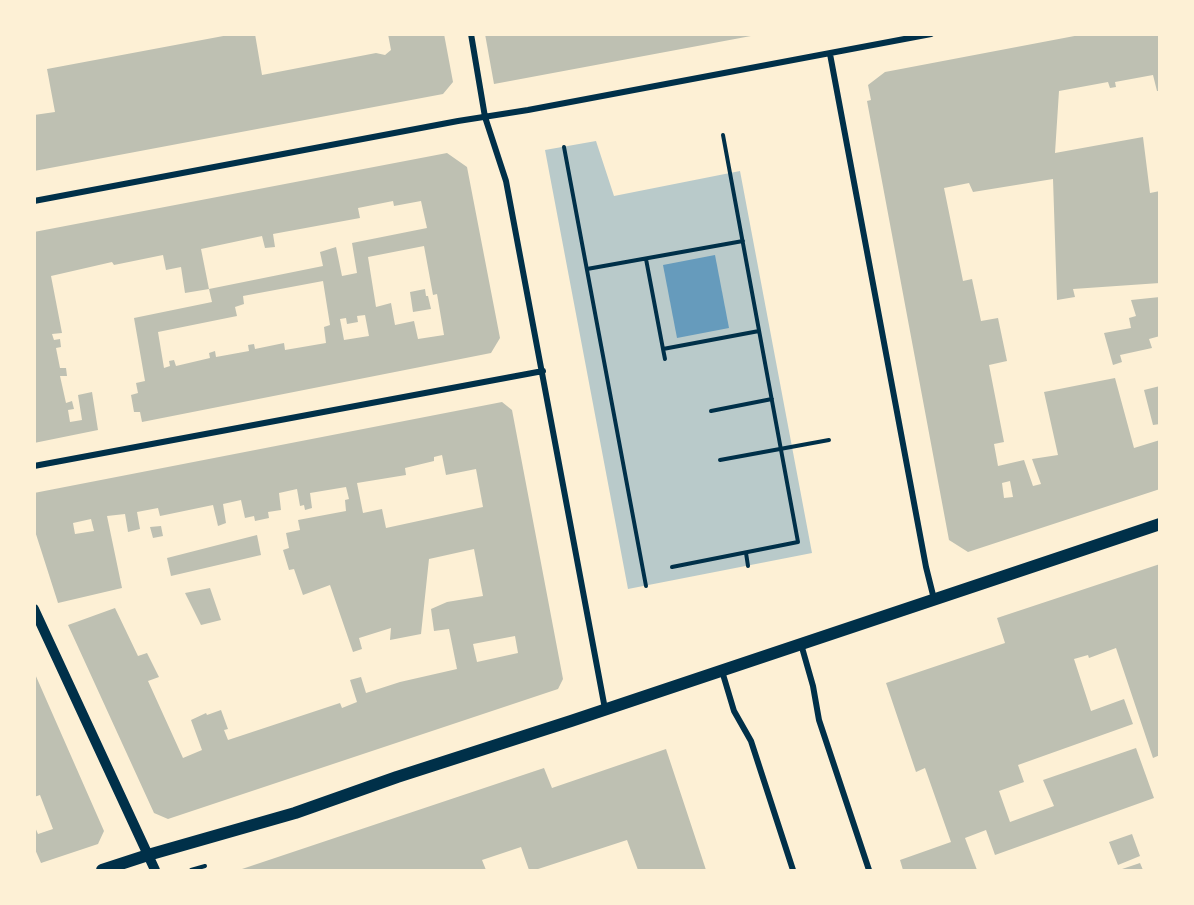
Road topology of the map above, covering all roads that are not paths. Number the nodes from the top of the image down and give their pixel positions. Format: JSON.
{"nodes":[{"id":1,"x":471,"y":34,"type":"edge"},
{"id":2,"x":931,"y":34,"type":"edge"},
{"id":3,"x":830,"y":54,"type":"junction"},
{"id":4,"x":484,"y":117,"type":"junction"},
{"id":5,"x":34,"y":201,"type":"edge"},
{"id":6,"x":543,"y":371,"type":"junction"},
{"id":7,"x":34,"y":466,"type":"edge"},
{"id":8,"x":1160,"y":524,"type":"edge"},
{"id":9,"x":934,"y":598,"type":"junction"},
{"id":10,"x":34,"y":609,"type":"edge"},
{"id":11,"x":801,"y":644,"type":"junction"},
{"id":12,"x":721,"y":670,"type":"junction"},
{"id":13,"x":605,"y":710,"type":"junction"},
{"id":14,"x":148,"y":855,"type":"junction"},
{"id":15,"x":102,"y":870,"type":"edge"},
{"id":16,"x":155,"y":870,"type":"edge"},
{"id":17,"x":792,"y":870,"type":"edge"},
{"id":18,"x":869,"y":870,"type":"edge"}],
"edges":[{"from":1,"to":4,"type":"street"},
{"from":2,"to":3,"type":"street"},
{"from":3,"to":4,"type":"street"},
{"from":3,"to":9,"type":"street"},
{"from":4,"to":5,"type":"street"},
{"from":4,"to":6,"type":"street"},
{"from":6,"to":7,"type":"street"},
{"from":6,"to":13,"type":"street"},
{"from":8,"to":9,"type":"main road"},
{"from":9,"to":11,"type":"main road"},
{"from":10,"to":14,"type":"street"},
{"from":11,"to":12,"type":"main road"},
{"from":11,"to":18,"type":"street"},
{"from":12,"to":13,"type":"main road"},
{"from":12,"to":17,"type":"street"},
{"from":13,"to":14,"type":"main road"},
{"from":14,"to":15,"type":"main road"},
{"from":14,"to":16,"type":"street"}]}
